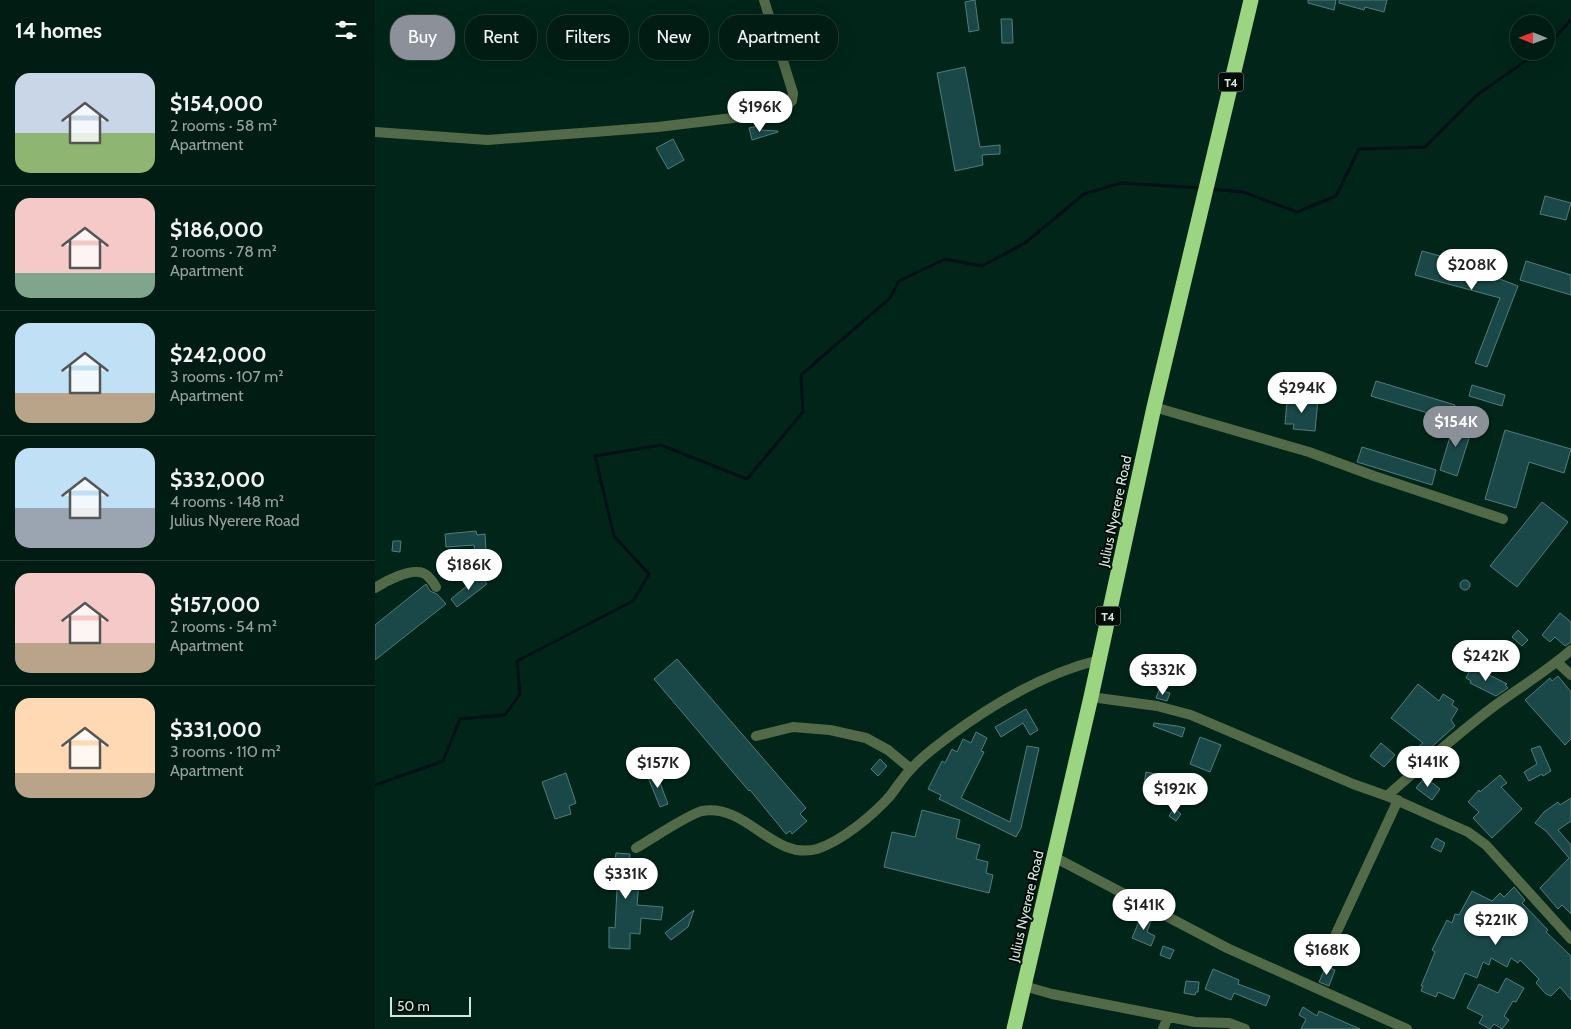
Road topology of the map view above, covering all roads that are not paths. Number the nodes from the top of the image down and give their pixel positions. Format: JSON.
{"nodes":[{"id":1,"x":764,"y":0,"type":"edge"},
{"id":2,"x":1251,"y":0,"type":"edge"},
{"id":3,"x":375,"y":132,"type":"edge"},
{"id":4,"x":1154,"y":407,"type":"junction"},
{"id":5,"x":1503,"y":519,"type":"dead end"},
{"id":6,"x":437,"y":587,"type":"dead end"},
{"id":7,"x":375,"y":588,"type":"edge"},
{"id":8,"x":1571,"y":650,"type":"edge"},
{"id":9,"x":1099,"y":660,"type":"junction"},
{"id":10,"x":1557,"y":662,"type":"junction"},
{"id":11,"x":1571,"y":675,"type":"edge"},
{"id":12,"x":1091,"y":697,"type":"junction"},
{"id":13,"x":756,"y":736,"type":"dead end"},
{"id":14,"x":911,"y":768,"type":"junction"},
{"id":15,"x":1387,"y":796,"type":"junction"},
{"id":16,"x":1398,"y":800,"type":"junction"},
{"id":17,"x":636,"y":848,"type":"dead end"},
{"id":18,"x":1054,"y":857,"type":"junction"},
{"id":19,"x":1571,"y":939,"type":"edge"},
{"id":20,"x":1327,"y":953,"type":"dead end"},
{"id":21,"x":1024,"y":986,"type":"junction"},
{"id":22,"x":1168,"y":1017,"type":"junction"},
{"id":23,"x":1197,"y":1026,"type":"edge"},
{"id":24,"x":1014,"y":1029,"type":"edge"},
{"id":25,"x":1163,"y":1029,"type":"edge"},
{"id":26,"x":1245,"y":1029,"type":"edge"},
{"id":27,"x":1407,"y":1029,"type":"edge"}],
"edges":[{"from":1,"to":3,"type":"street"},
{"from":2,"to":4,"type":"highway","name":"Julius Nyerere Road","number":"T4"},
{"from":4,"to":5,"type":"street"},
{"from":4,"to":9,"type":"highway","name":"Julius Nyerere Road","number":"T4"},
{"from":6,"to":7,"type":"street"},
{"from":8,"to":10,"type":"street"},
{"from":9,"to":12,"type":"highway","name":"Julius Nyerere Road","number":"T4"},
{"from":9,"to":14,"type":"street"},
{"from":10,"to":11,"type":"street"},
{"from":10,"to":15,"type":"street"},
{"from":12,"to":15,"type":"street"},
{"from":12,"to":18,"type":"highway","name":"Julius Nyerere Road","number":"T4"},
{"from":13,"to":14,"type":"street"},
{"from":14,"to":17,"type":"street"},
{"from":15,"to":16,"type":"street"},
{"from":16,"to":19,"type":"street"},
{"from":16,"to":20,"type":"street"},
{"from":18,"to":21,"type":"highway","name":"Julius Nyerere Road","number":"T4"},
{"from":18,"to":27,"type":"street"},
{"from":21,"to":22,"type":"street"},
{"from":21,"to":24,"type":"highway","name":"Julius Nyerere Road","number":"T4"},
{"from":22,"to":23,"type":"street"},
{"from":22,"to":25,"type":"street"},
{"from":23,"to":26,"type":"street"}]}
